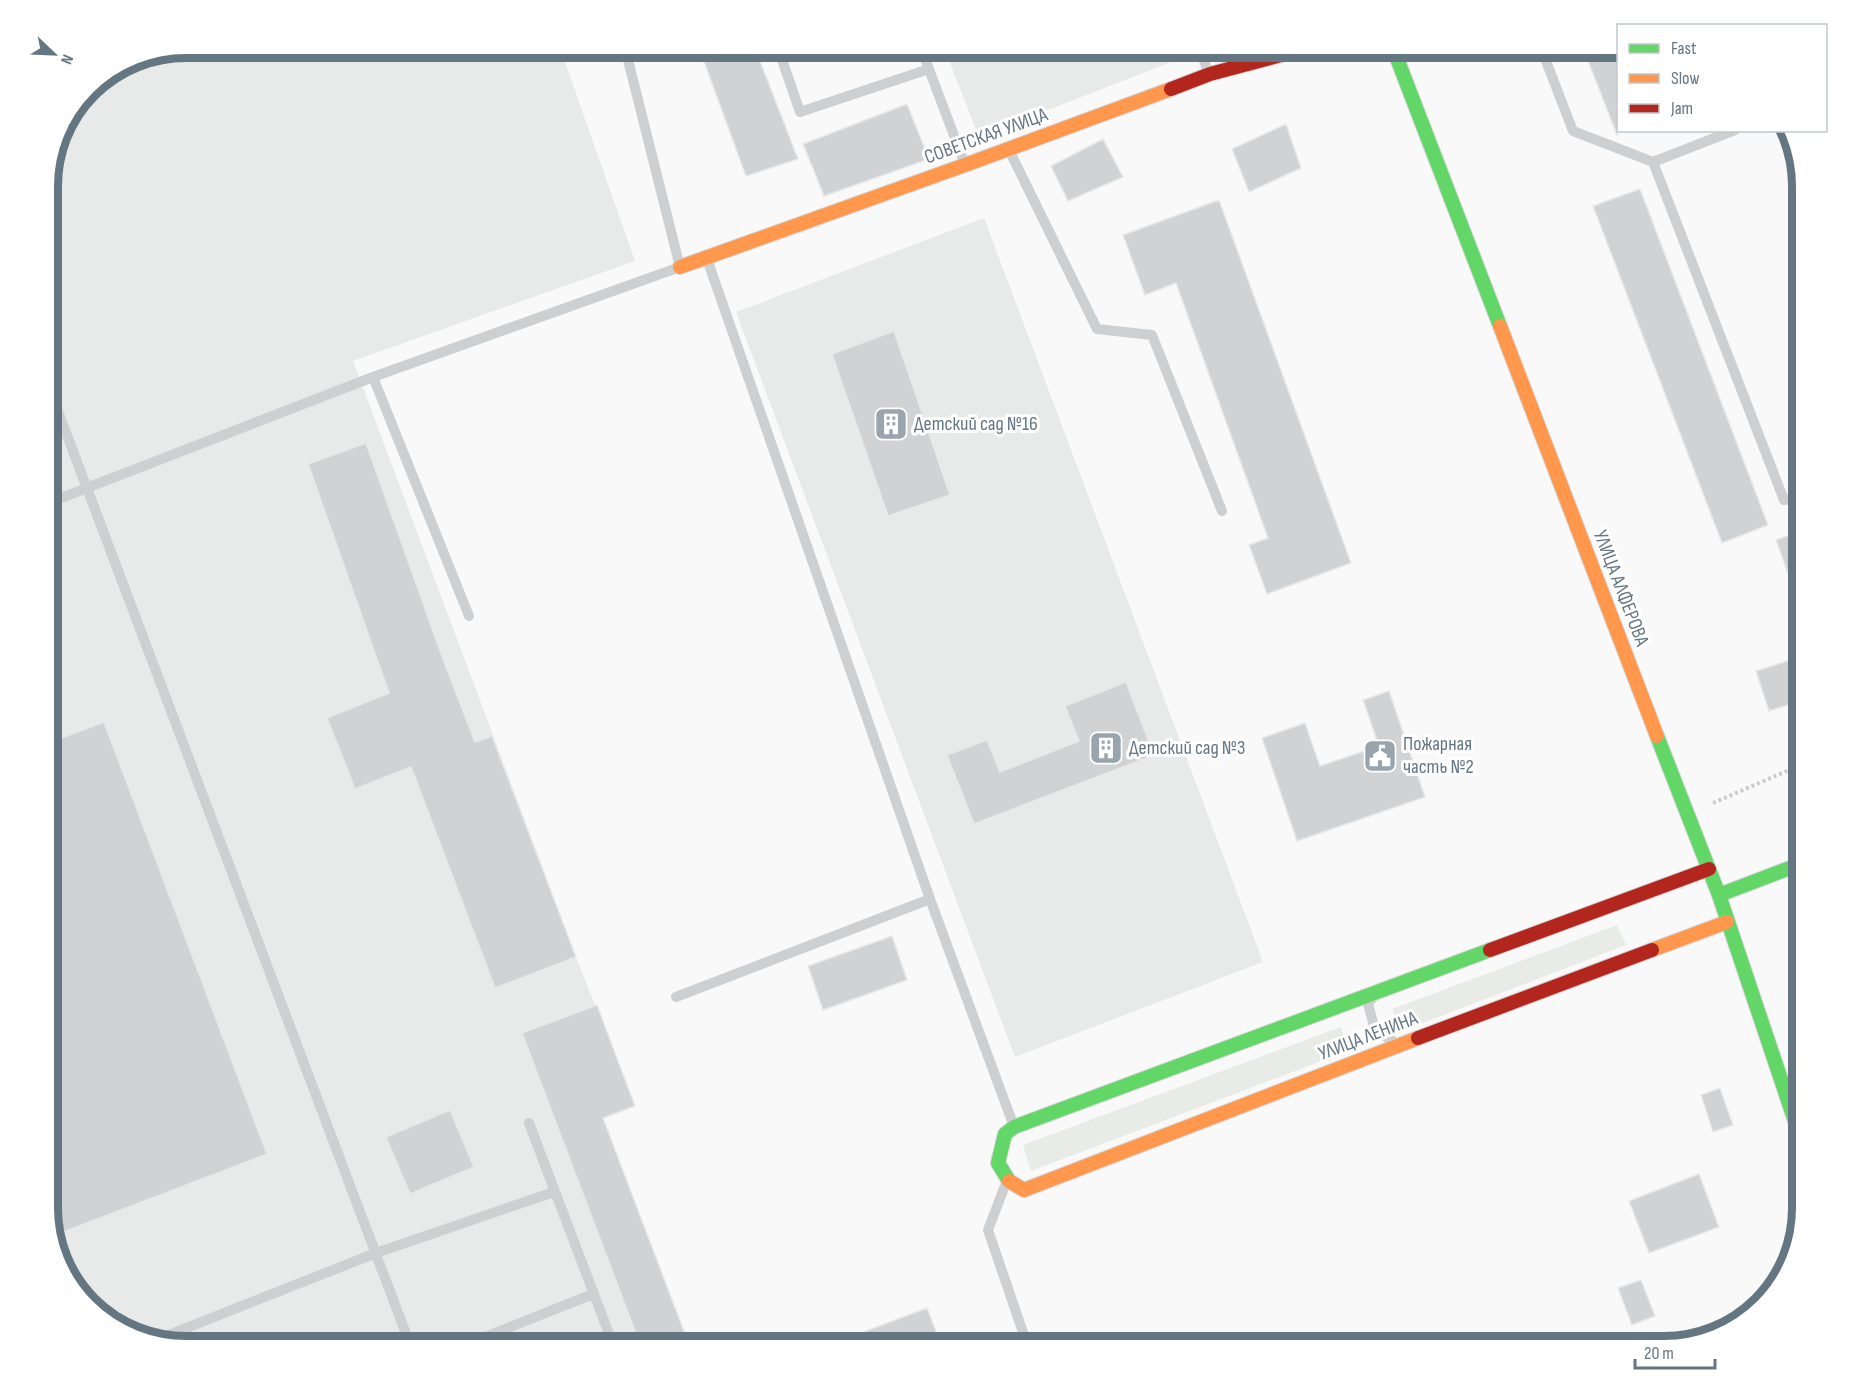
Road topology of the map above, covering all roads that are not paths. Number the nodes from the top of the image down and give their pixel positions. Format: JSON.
{"nodes":[{"id":1,"x":628,"y":58,"type":"edge"},
{"id":2,"x":781,"y":58,"type":"edge"},
{"id":3,"x":925,"y":58,"type":"edge"},
{"id":4,"x":1203,"y":58,"type":"edge"},
{"id":5,"x":1270,"y":58,"type":"edge"},
{"id":6,"x":1398,"y":58,"type":"edge"},
{"id":7,"x":1544,"y":58,"type":"edge"},
{"id":8,"x":929,"y":69,"type":"junction"},
{"id":9,"x":1210,"y":74,"type":"junction"},
{"id":10,"x":1730,"y":132,"type":"edge"},
{"id":11,"x":1009,"y":149,"type":"junction"},
{"id":12,"x":1653,"y":162,"type":"junction"},
{"id":13,"x":965,"y":165,"type":"junction"},
{"id":14,"x":707,"y":258,"type":"junction"},
{"id":15,"x":680,"y":267,"type":"junction"},
{"id":16,"x":373,"y":377,"type":"junction"},
{"id":17,"x":59,"y":414,"type":"edge"},
{"id":18,"x":87,"y":488,"type":"junction"},
{"id":19,"x":59,"y":498,"type":"edge"},
{"id":20,"x":1792,"y":499,"type":"edge"},
{"id":21,"x":1222,"y":511,"type":"dead end"},
{"id":22,"x":469,"y":616,"type":"dead end"},
{"id":23,"x":1792,"y":867,"type":"edge"},
{"id":24,"x":1709,"y":869,"type":"junction"},
{"id":25,"x":1719,"y":895,"type":"junction"},
{"id":26,"x":930,"y":899,"type":"junction"},
{"id":27,"x":1727,"y":922,"type":"junction"},
{"id":28,"x":1378,"y":992,"type":"junction"},
{"id":29,"x":676,"y":997,"type":"dead end"},
{"id":30,"x":1399,"y":1045,"type":"junction"},
{"id":31,"x":1792,"y":1113,"type":"edge"},
{"id":32,"x":529,"y":1123,"type":"dead end"},
{"id":33,"x":1014,"y":1127,"type":"junction"},
{"id":34,"x":1007,"y":1180,"type":"junction"},
{"id":35,"x":554,"y":1192,"type":"junction"},
{"id":36,"x":376,"y":1253,"type":"junction"},
{"id":37,"x":593,"y":1294,"type":"junction"},
{"id":38,"x":169,"y":1335,"type":"edge"},
{"id":39,"x":407,"y":1336,"type":"edge"},
{"id":40,"x":488,"y":1336,"type":"edge"},
{"id":41,"x":610,"y":1336,"type":"edge"},
{"id":42,"x":1024,"y":1336,"type":"edge"}],
"edges":[{"from":1,"to":15,"type":"lane"},
{"from":2,"to":8,"type":"lane"},
{"from":3,"to":8,"type":"lane"},
{"from":4,"to":9,"type":"lane"},
{"from":5,"to":9,"type":"street","name":"СОВЕТСКАЯ УЛИЦА"},
{"from":6,"to":24,"type":"street","name":"УЛИЦА АЛФЕРОВА"},
{"from":7,"to":12,"type":"lane"},
{"from":8,"to":13,"type":"lane"},
{"from":9,"to":11,"type":"street","name":"СОВЕТСКАЯ УЛИЦА"},
{"from":10,"to":12,"type":"lane"},
{"from":11,"to":13,"type":"street","name":"СОВЕТСКАЯ УЛИЦА"},
{"from":11,"to":21,"type":"lane"},
{"from":12,"to":20,"type":"lane"},
{"from":13,"to":14,"type":"street","name":"СОВЕТСКАЯ УЛИЦА"},
{"from":14,"to":15,"type":"street","name":"СОВЕТСКАЯ УЛИЦА"},
{"from":14,"to":26,"type":"lane"},
{"from":15,"to":16,"type":"lane"},
{"from":16,"to":18,"type":"lane"},
{"from":16,"to":22,"type":"lane"},
{"from":17,"to":18,"type":"lane"},
{"from":18,"to":19,"type":"lane"},
{"from":18,"to":36,"type":"lane"},
{"from":23,"to":25,"type":"street"},
{"from":24,"to":25,"type":"street","name":"УЛИЦА АЛФЕРОВА"},
{"from":24,"to":28,"type":"street"},
{"from":25,"to":27,"type":"street","name":"УЛИЦА АЛФЕРОВА"},
{"from":26,"to":29,"type":"lane"},
{"from":26,"to":33,"type":"lane"},
{"from":27,"to":30,"type":"street","name":"УЛИЦА ЛЕНИНА"},
{"from":27,"to":31,"type":"street","name":"УЛИЦА АЛФЕРОВА"},
{"from":28,"to":30,"type":"lane"},
{"from":28,"to":33,"type":"street"},
{"from":30,"to":34,"type":"street","name":"УЛИЦА ЛЕНИНА"},
{"from":32,"to":35,"type":"lane"},
{"from":33,"to":34,"type":"street"},
{"from":34,"to":42,"type":"lane"},
{"from":35,"to":36,"type":"lane"},
{"from":35,"to":37,"type":"lane"},
{"from":36,"to":38,"type":"lane"},
{"from":36,"to":39,"type":"lane"},
{"from":37,"to":40,"type":"lane"},
{"from":37,"to":41,"type":"lane"}]}
